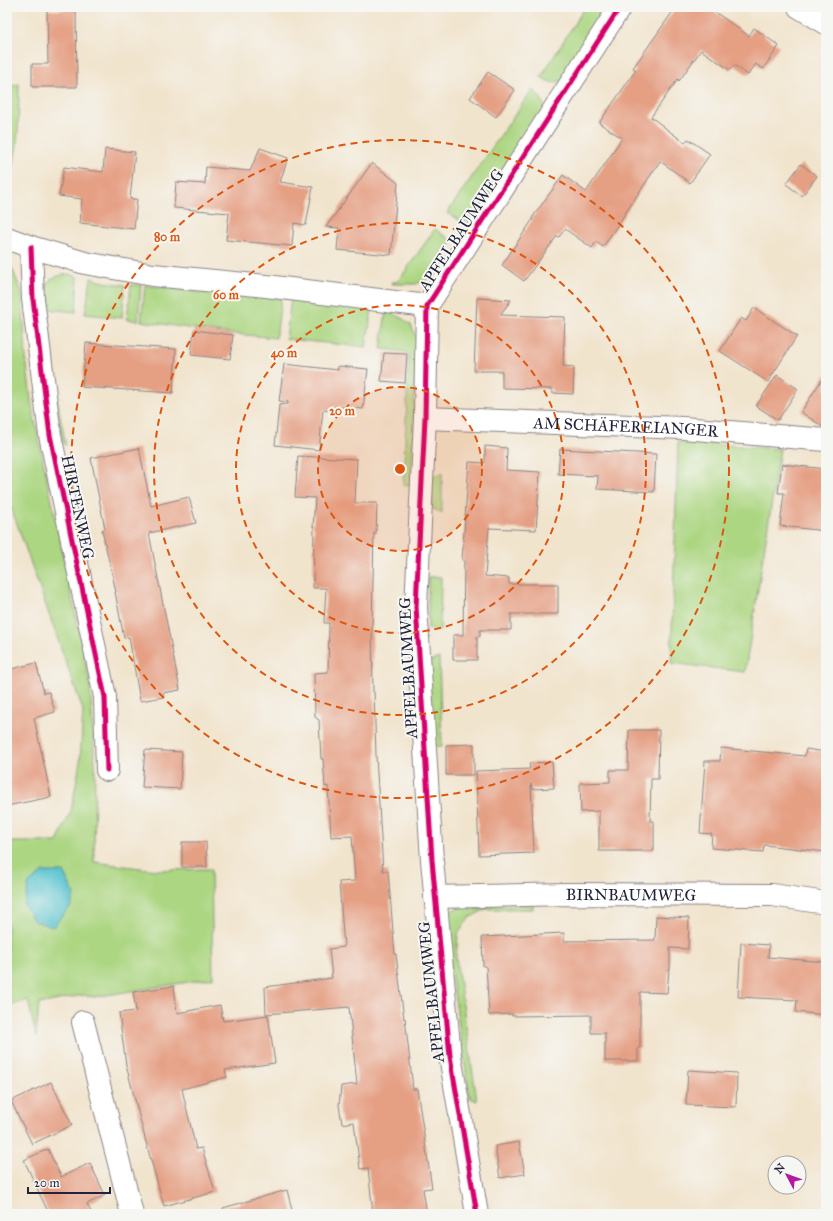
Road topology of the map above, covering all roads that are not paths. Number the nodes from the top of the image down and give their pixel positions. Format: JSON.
{"nodes":[{"id":1,"x":620,"y":7,"type":"edge"},
{"id":2,"x":799,"y":7,"type":"edge"},
{"id":3,"x":826,"y":23,"type":"edge"},
{"id":4,"x":7,"y":238,"type":"edge"},
{"id":5,"x":32,"y":247,"type":"junction"},
{"id":6,"x":427,"y":306,"type":"junction"},
{"id":7,"x":426,"y":418,"type":"junction"},
{"id":8,"x":826,"y":440,"type":"edge"},
{"id":9,"x":107,"y":770,"type":"dead end"},
{"id":10,"x":435,"y":897,"type":"junction"},
{"id":11,"x":826,"y":903,"type":"edge"},
{"id":12,"x":83,"y":1022,"type":"dead end"},
{"id":13,"x":132,"y":1214,"type":"edge"},
{"id":14,"x":477,"y":1214,"type":"edge"}],
"edges":[{"from":1,"to":6,"type":"street","name":"APFELBAUMWEG"},
{"from":2,"to":3,"type":"street"},
{"from":4,"to":5,"type":"street"},
{"from":5,"to":6,"type":"street"},
{"from":5,"to":9,"type":"street","name":"HIRTENWEG"},
{"from":6,"to":7,"type":"street","name":"APFELBAUMWEG"},
{"from":7,"to":8,"type":"street","name":"AM SCHÄFEREIANGER"},
{"from":7,"to":10,"type":"street","name":"APFELBAUMWEG"},
{"from":10,"to":11,"type":"street","name":"BIRNBAUMWEG"},
{"from":10,"to":14,"type":"street","name":"APFELBAUMWEG"},
{"from":12,"to":13,"type":"street"}]}
